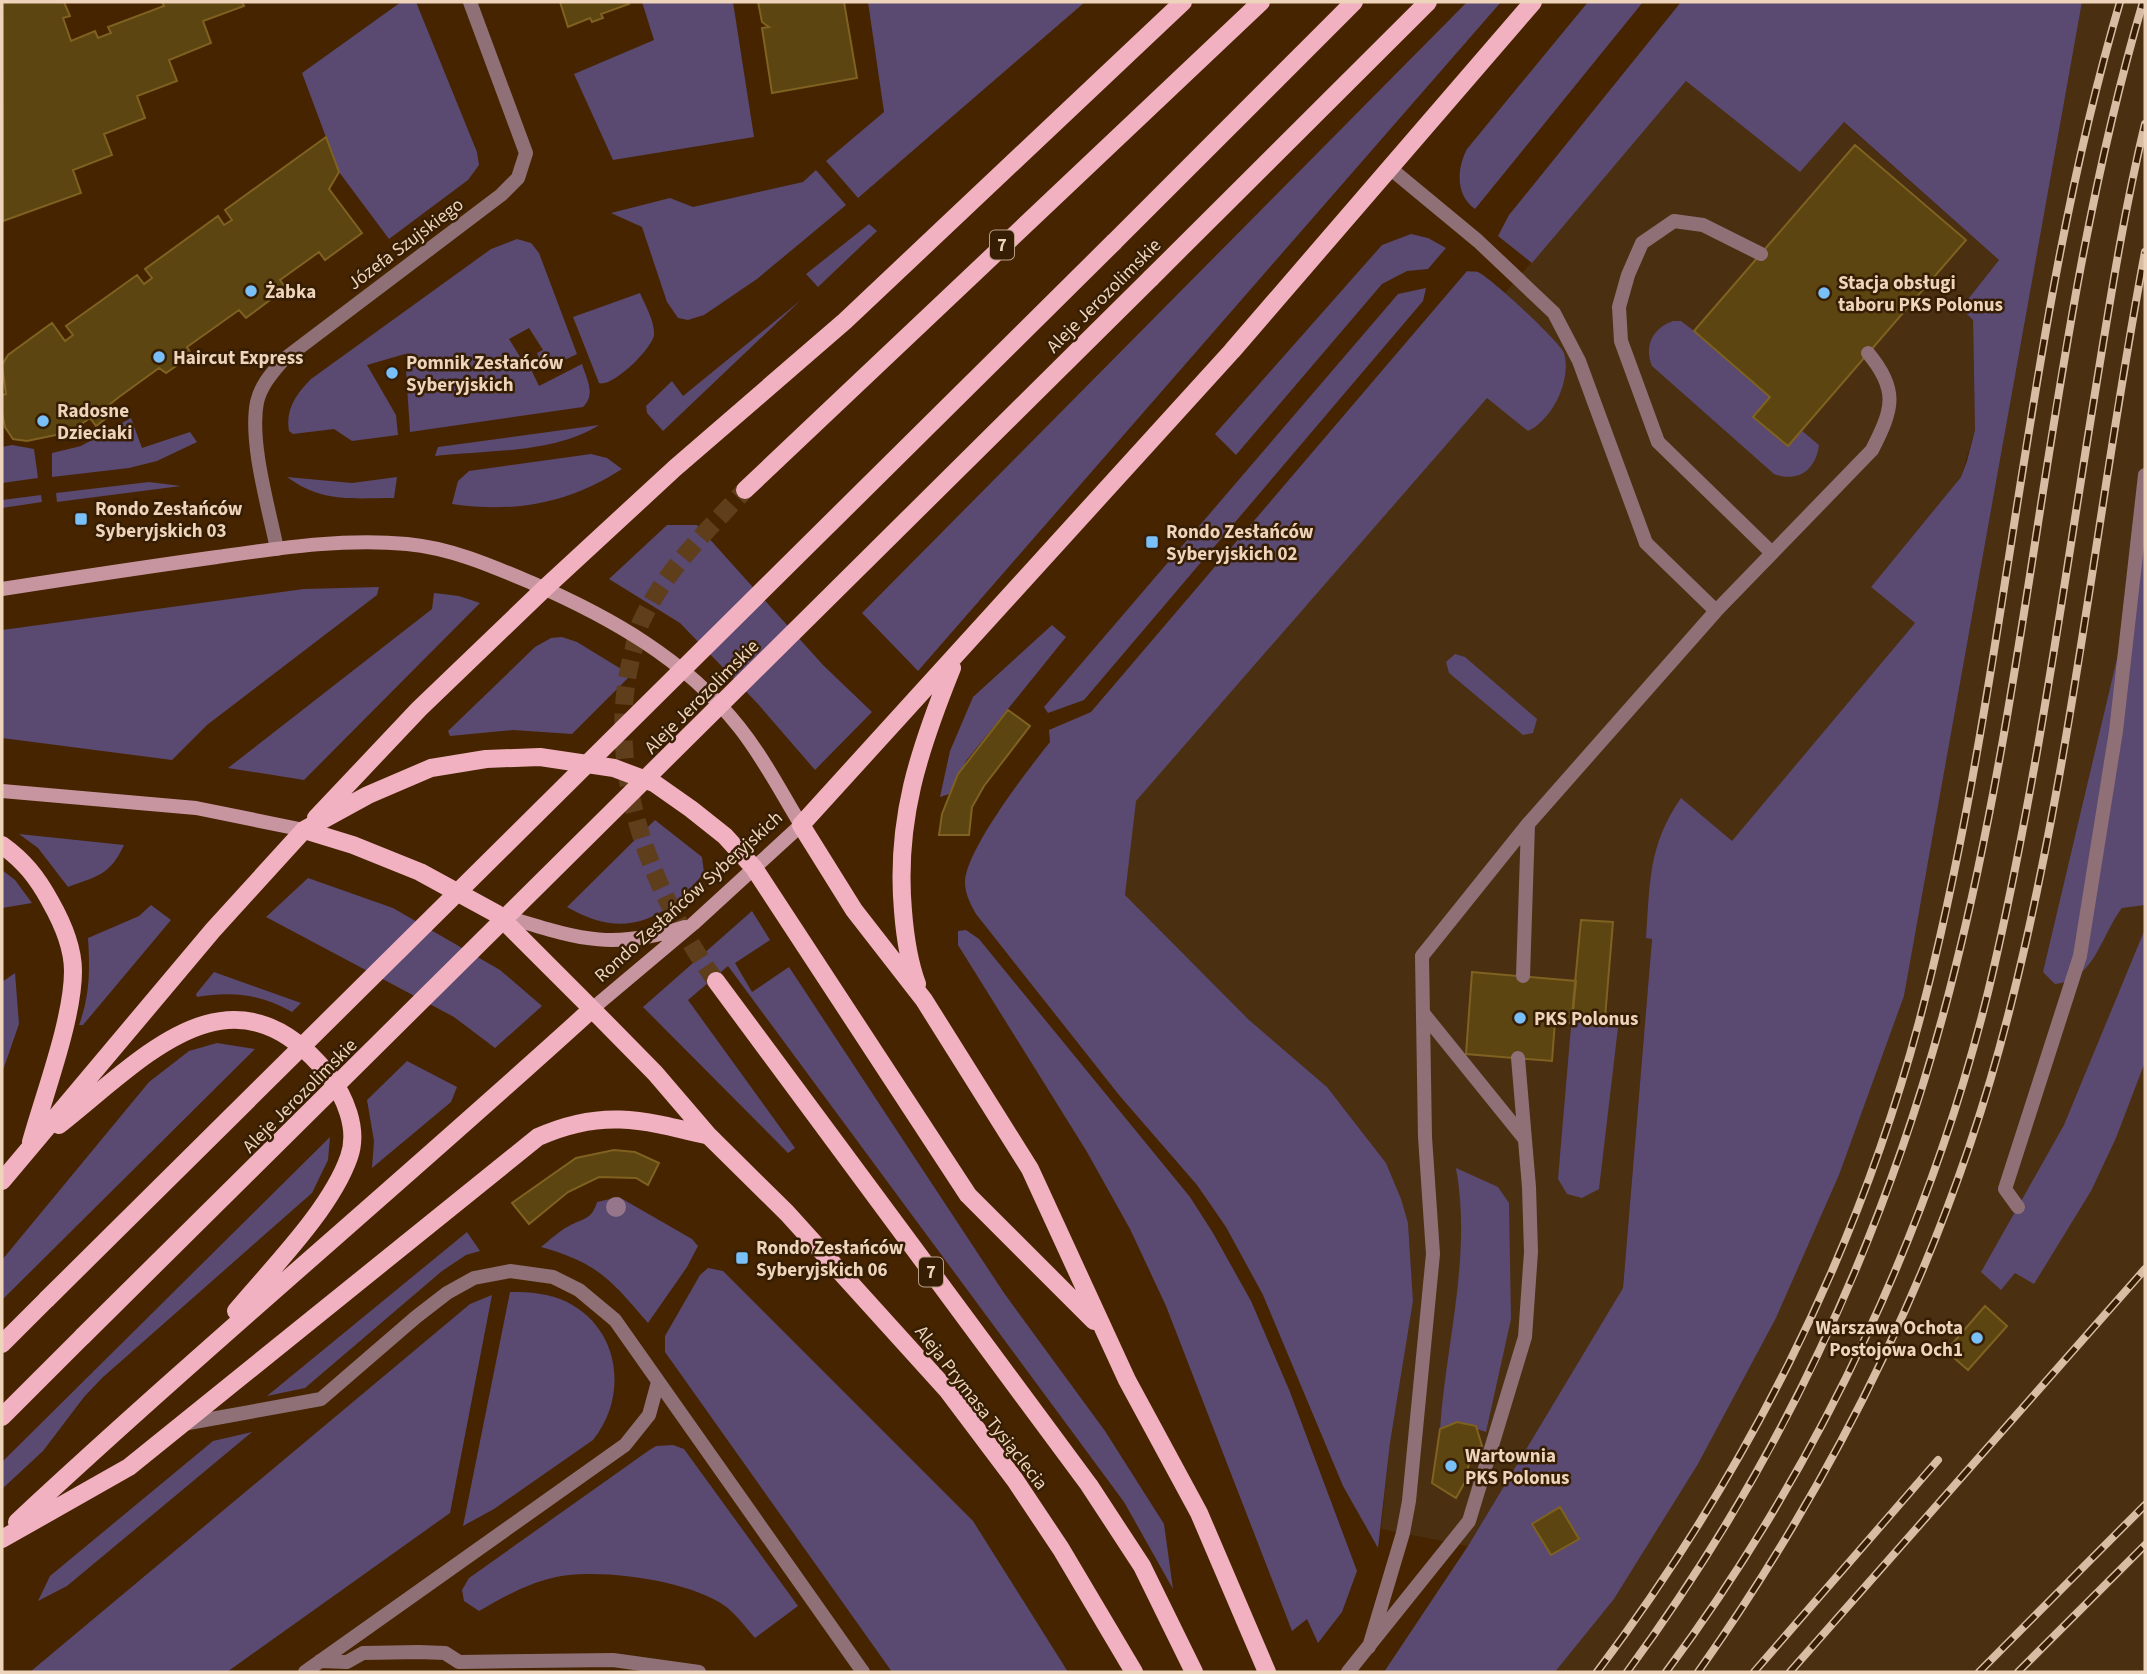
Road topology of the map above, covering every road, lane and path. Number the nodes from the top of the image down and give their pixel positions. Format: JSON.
{"nodes":[{"id":1,"x":470,"y":2,"type":"edge"},
{"id":2,"x":1183,"y":2,"type":"edge"},
{"id":3,"x":1261,"y":2,"type":"edge"},
{"id":4,"x":1354,"y":2,"type":"edge"},
{"id":5,"x":1428,"y":2,"type":"edge"},
{"id":6,"x":1533,"y":2,"type":"edge"},
{"id":7,"x":1391,"y":169,"type":"junction"},
{"id":8,"x":1761,"y":254,"type":"dead end"},
{"id":9,"x":1868,"y":353,"type":"dead end"},
{"id":10,"x":2145,"y":475,"type":"edge"},
{"id":11,"x":745,"y":490,"type":"tunnel mouth"},
{"id":12,"x":277,"y":549,"type":"junction"},
{"id":13,"x":1771,"y":552,"type":"junction"},
{"id":14,"x":545,"y":588,"type":"junction"},
{"id":15,"x":2,"y":589,"type":"edge"},
{"id":16,"x":1716,"y":611,"type":"junction"},
{"id":17,"x":956,"y":658,"type":"junction"},
{"id":18,"x":2,"y":792,"type":"edge"},
{"id":19,"x":1528,"y":824,"type":"junction"},
{"id":20,"x":801,"y":825,"type":"junction"},
{"id":21,"x":304,"y":830,"type":"junction"},
{"id":22,"x":2,"y":845,"type":"edge"},
{"id":23,"x":754,"y":868,"type":"junction"},
{"id":24,"x":497,"y":914,"type":"junction"},
{"id":25,"x":693,"y":924,"type":"junction"},
{"id":26,"x":1523,"y":976,"type":"dead end"},
{"id":27,"x":716,"y":981,"type":"tunnel mouth"},
{"id":28,"x":924,"y":1000,"type":"junction"},
{"id":29,"x":592,"y":1009,"type":"junction"},
{"id":30,"x":1423,"y":1013,"type":"junction"},
{"id":31,"x":1518,"y":1058,"type":"dead end"},
{"id":32,"x":709,"y":1136,"type":"junction"},
{"id":33,"x":1524,"y":1138,"type":"junction"},
{"id":34,"x":29,"y":1149,"type":"junction"},
{"id":35,"x":2,"y":1181,"type":"edge"},
{"id":36,"x":2018,"y":1207,"type":"dead end"},
{"id":37,"x":1100,"y":1326,"type":"junction"},
{"id":38,"x":2,"y":1344,"type":"edge"},
{"id":39,"x":206,"y":1348,"type":"junction"},
{"id":40,"x":658,"y":1382,"type":"junction"},
{"id":41,"x":2,"y":1417,"type":"edge"},
{"id":42,"x":182,"y":1424,"type":"junction"},
{"id":43,"x":2,"y":1538,"type":"edge"},
{"id":44,"x":1369,"y":1647,"type":"junction"},
{"id":45,"x":320,"y":1661,"type":"junction"},
{"id":46,"x":459,"y":1662,"type":"junction"},
{"id":47,"x":353,"y":1667,"type":"edge"},
{"id":48,"x":503,"y":1667,"type":"edge"},
{"id":49,"x":305,"y":1672,"type":"edge"},
{"id":50,"x":446,"y":1672,"type":"edge"},
{"id":51,"x":699,"y":1672,"type":"edge"},
{"id":52,"x":863,"y":1672,"type":"edge"},
{"id":53,"x":1134,"y":1672,"type":"edge"},
{"id":54,"x":1194,"y":1672,"type":"edge"},
{"id":55,"x":1267,"y":1672,"type":"edge"},
{"id":56,"x":1348,"y":1672,"type":"edge"}],
"edges":[{"from":1,"to":12,"type":"street","name":"Józefa Szujskiego"},
{"from":2,"to":14,"type":"main road"},
{"from":3,"to":11,"type":"main road","number":"7"},
{"from":4,"to":38,"type":"main road","name":"Aleje Jerozolimskie","bridge":true},
{"from":5,"to":41,"type":"main road","name":"Aleje Jerozolimskie","bridge":true},
{"from":6,"to":7,"type":"main road"},
{"from":7,"to":16,"type":"street"},
{"from":7,"to":17,"type":"main road"},
{"from":8,"to":13,"type":"street"},
{"from":9,"to":13,"type":"street"},
{"from":10,"to":36,"type":"street"},
{"from":12,"to":14,"type":"main road","name":"Rondo Zesłańców Syberyjskich"},
{"from":12,"to":15,"type":"main road","name":"Rondo Zesłańców Syberyjskich"},
{"from":13,"to":16,"type":"street"},
{"from":14,"to":20,"type":"main road","name":"Rondo Zesłańców Syberyjskich"},
{"from":14,"to":21,"type":"main road"},
{"from":16,"to":19,"type":"street"},
{"from":17,"to":20,"type":"main road"},
{"from":17,"to":28,"type":"main road"},
{"from":18,"to":21,"type":"main road"},
{"from":19,"to":26,"type":"street"},
{"from":19,"to":30,"type":"street"},
{"from":20,"to":23,"type":"main road","name":"Rondo Zesłańców Syberyjskich"},
{"from":20,"to":28,"type":"main road"},
{"from":21,"to":23,"type":"main road"},
{"from":21,"to":24,"type":"main road","name":"Rondo Zesłańców Syberyjskich"},
{"from":21,"to":34,"type":"main road"},
{"from":22,"to":34,"type":"main road"},
{"from":23,"to":25,"type":"main road","name":"Rondo Zesłańców Syberyjskich"},
{"from":23,"to":37,"type":"main road"},
{"from":24,"to":25,"type":"main road"},
{"from":24,"to":29,"type":"main road","name":"Rondo Zesłańców Syberyjskich"},
{"from":25,"to":29,"type":"main road","name":"Rondo Zesłańców Syberyjskich"},
{"from":27,"to":54,"type":"main road","number":"7"},
{"from":28,"to":37,"type":"main road"},
{"from":29,"to":32,"type":"main road","name":"Aleja Prymasa Tysiąclecia"},
{"from":29,"to":39,"type":"main road"},
{"from":30,"to":33,"type":"street"},
{"from":30,"to":44,"type":"street"},
{"from":31,"to":33,"type":"street"},
{"from":32,"to":42,"type":"main road"},
{"from":32,"to":53,"type":"main road","name":"Aleja Prymasa Tysiąclecia"},
{"from":33,"to":44,"type":"street"},
{"from":34,"to":35,"type":"main road"},
{"from":34,"to":39,"type":"main road"},
{"from":37,"to":55,"type":"main road"},
{"from":39,"to":43,"type":"main road"},
{"from":40,"to":42,"type":"street"},
{"from":40,"to":45,"type":"street"},
{"from":40,"to":52,"type":"street"},
{"from":42,"to":43,"type":"main road"},
{"from":44,"to":56,"type":"street"},
{"from":45,"to":47,"type":"street"},
{"from":45,"to":49,"type":"street"},
{"from":46,"to":47,"type":"street"},
{"from":46,"to":48,"type":"street"},
{"from":46,"to":50,"type":"street"},
{"from":48,"to":51,"type":"street"}]}
